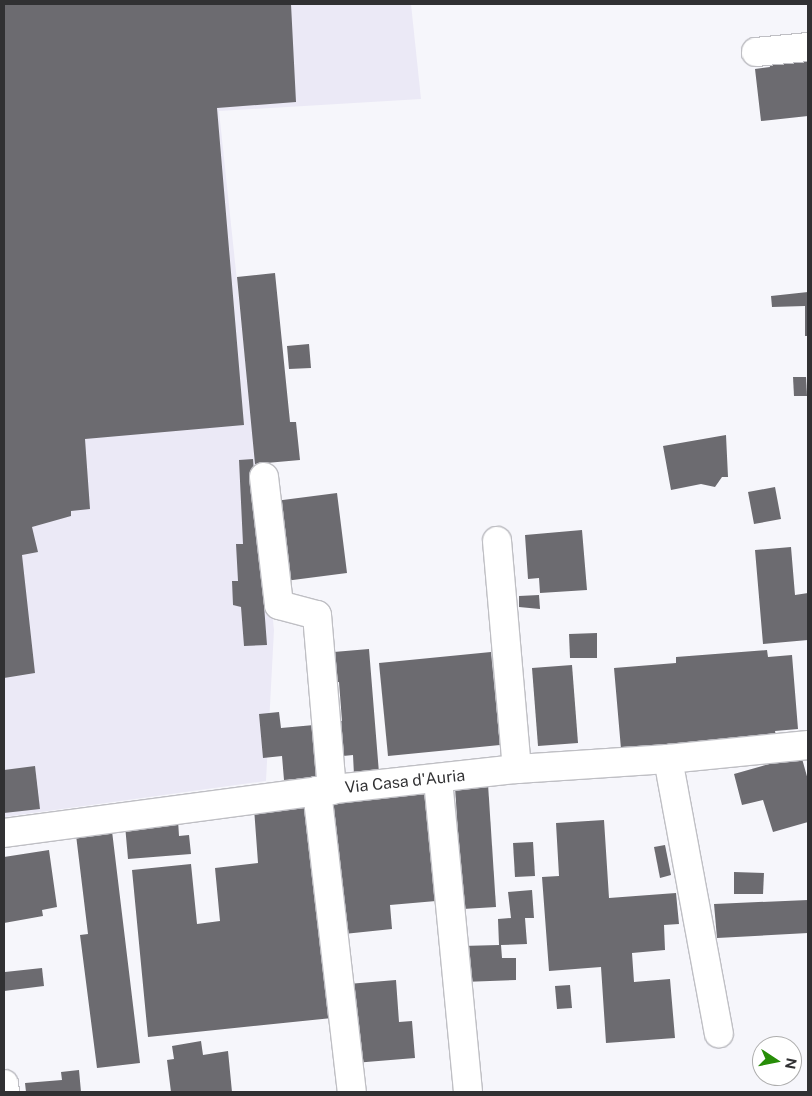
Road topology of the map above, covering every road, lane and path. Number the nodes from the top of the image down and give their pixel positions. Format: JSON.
{"nodes":[{"id":1,"x":808,"y":47,"type":"edge"},
{"id":2,"x":756,"y":52,"type":"dead end"},
{"id":3,"x":264,"y":477,"type":"dead end"},
{"id":4,"x":496,"y":541,"type":"dead end"},
{"id":5,"x":808,"y":745,"type":"edge"},
{"id":6,"x":668,"y":760,"type":"junction"},
{"id":7,"x":516,"y":769,"type":"junction"},
{"id":8,"x":438,"y":780,"type":"junction"},
{"id":9,"x":324,"y":790,"type":"junction"},
{"id":10,"x":4,"y":833,"type":"edge"},
{"id":11,"x":719,"y":1032,"type":"dead end"},
{"id":12,"x":4,"y":1084,"type":"edge"},
{"id":13,"x":5,"y":1092,"type":"edge"},
{"id":14,"x":352,"y":1092,"type":"edge"},
{"id":15,"x":468,"y":1092,"type":"edge"}],
"edges":[{"from":1,"to":2,"type":"street"},
{"from":3,"to":9,"type":"street"},
{"from":4,"to":7,"type":"street"},
{"from":5,"to":6,"type":"street","name":"Via Casa d'Auria"},
{"from":6,"to":7,"type":"street","name":"Via Casa d'Auria"},
{"from":6,"to":11,"type":"street"},
{"from":7,"to":8,"type":"street","name":"Via Casa d'Auria"},
{"from":8,"to":9,"type":"street","name":"Via Casa d'Auria"},
{"from":8,"to":15,"type":"street"},
{"from":9,"to":10,"type":"street","name":"Via Casa d'Auria"},
{"from":9,"to":14,"type":"street"},
{"from":12,"to":13,"type":"street"}]}
